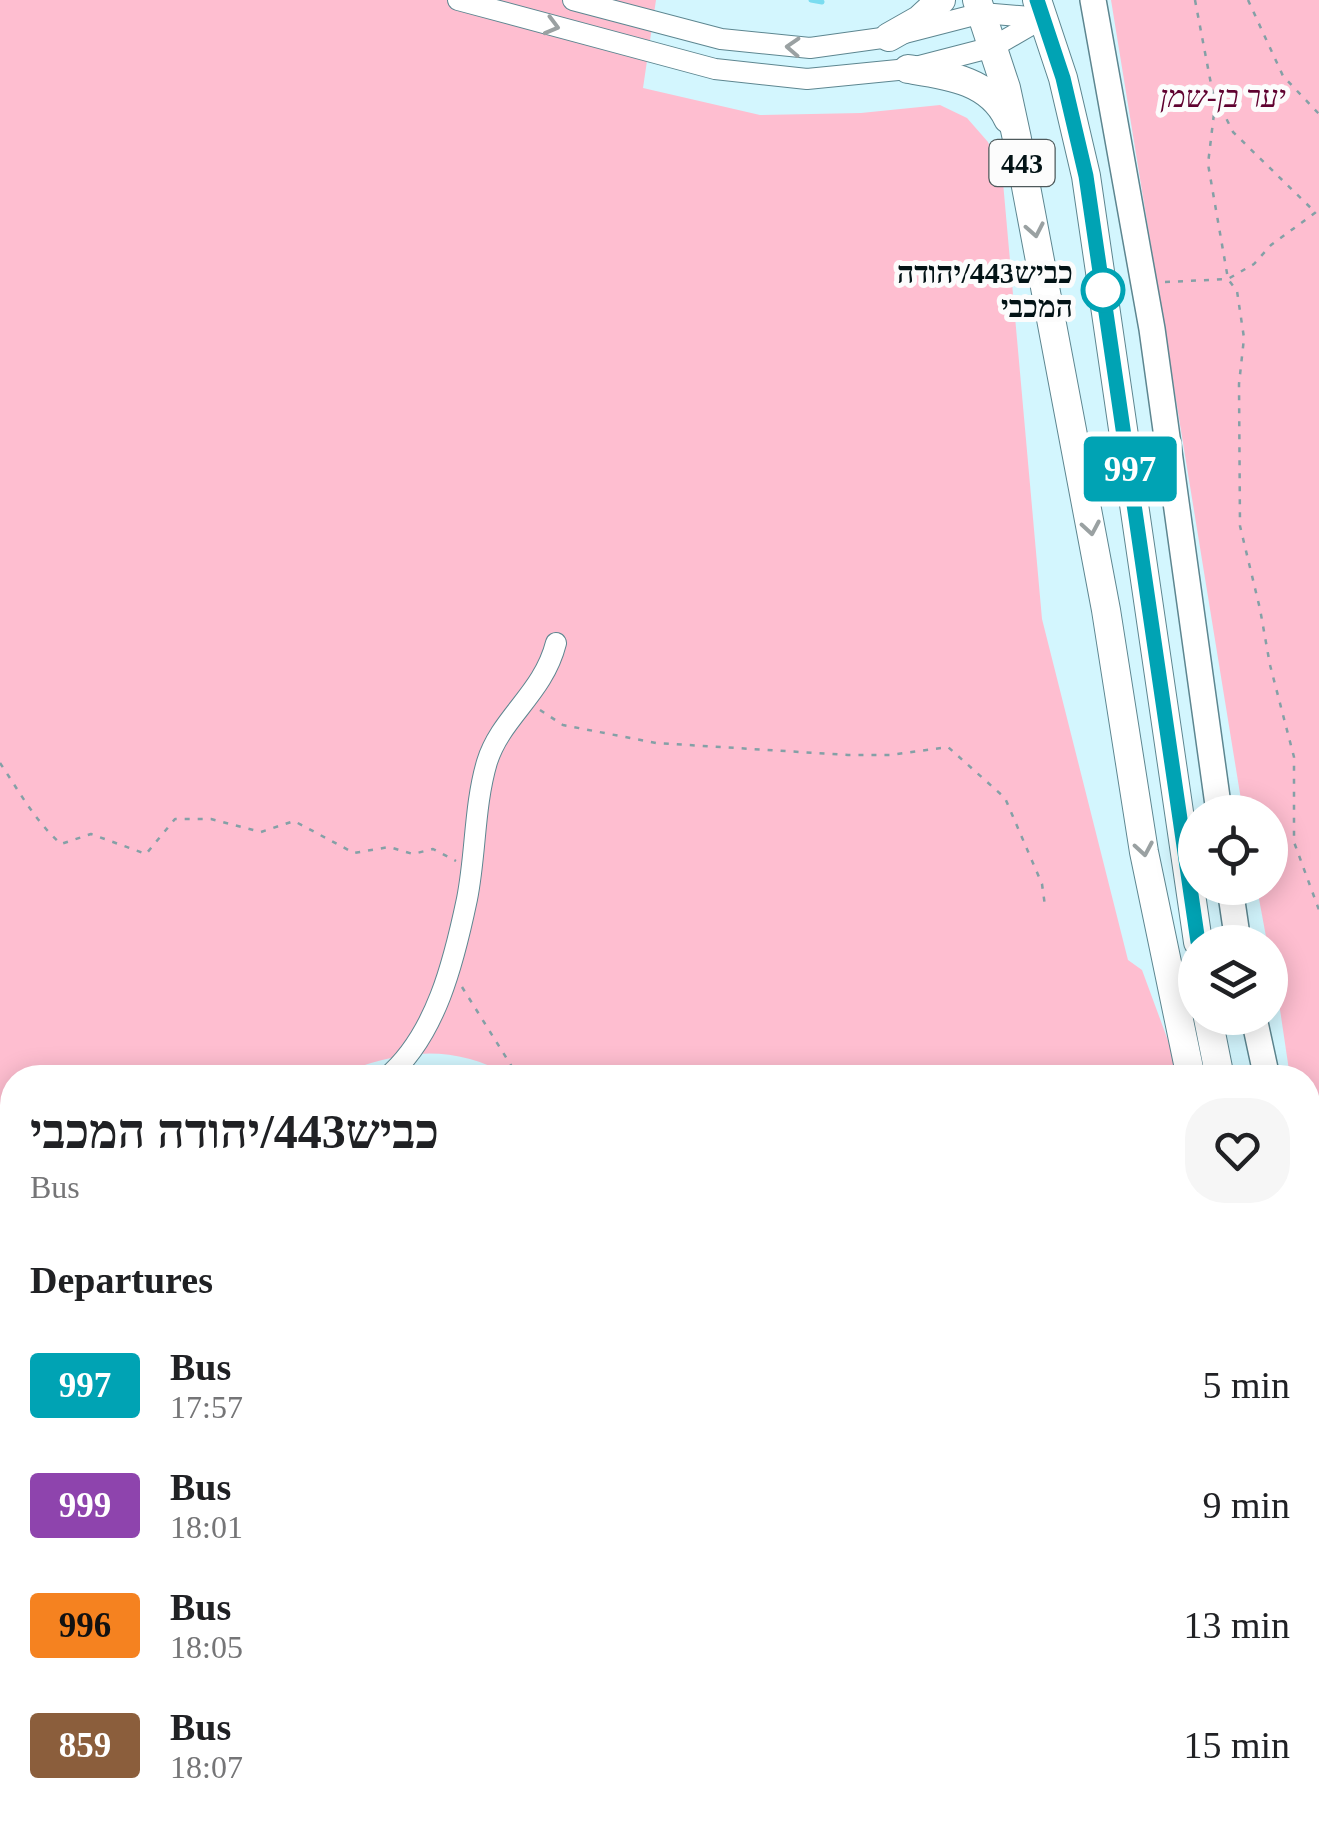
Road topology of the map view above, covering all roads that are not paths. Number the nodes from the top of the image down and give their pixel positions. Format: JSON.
{"nodes":[{"id":1,"x":458,"y":0,"type":"edge"},
{"id":2,"x":572,"y":0,"type":"edge"},
{"id":3,"x":940,"y":0,"type":"edge"},
{"id":4,"x":1093,"y":0,"type":"edge"},
{"id":5,"x":979,"y":6,"type":"edge"},
{"id":6,"x":1040,"y":9,"type":"edge"},
{"id":7,"x":889,"y":37,"type":"junction"},
{"id":8,"x":992,"y":47,"type":"junction"},
{"id":9,"x":908,"y":69,"type":"junction"},
{"id":10,"x":1017,"y":139,"type":"junction"},
{"id":11,"x":556,"y":643,"type":"dead end"},
{"id":12,"x":1217,"y":795,"type":"edge"},
{"id":13,"x":1196,"y":925,"type":"edge"},
{"id":14,"x":1211,"y":1035,"type":"edge"},
{"id":15,"x":1258,"y":1035,"type":"edge"},
{"id":16,"x":400,"y":1065,"type":"edge"},
{"id":17,"x":1187,"y":1065,"type":"edge"},
{"id":18,"x":1217,"y":1065,"type":"edge"},
{"id":19,"x":1264,"y":1065,"type":"edge"}],
"edges":[{"from":1,"to":9,"type":"street","one_way":true},
{"from":7,"to":2,"type":"street","one_way":true},
{"from":3,"to":7,"type":"highway"},
{"from":4,"to":12,"type":"main road"},
{"from":5,"to":6,"type":"street"},
{"from":5,"to":7,"type":"street"},
{"from":5,"to":8,"type":"highway","number":"443"},
{"from":6,"to":8,"type":"street"},
{"from":6,"to":13,"type":"highway","number":"443"},
{"from":8,"to":9,"type":"street"},
{"from":8,"to":10,"type":"highway","number":"443"},
{"from":9,"to":10,"type":"highway"},
{"from":10,"to":17,"type":"highway","number":"443","one_way":true},
{"from":11,"to":16,"type":"street"},
{"from":14,"to":18,"type":"highway"},
{"from":15,"to":19,"type":"main road"}]}
